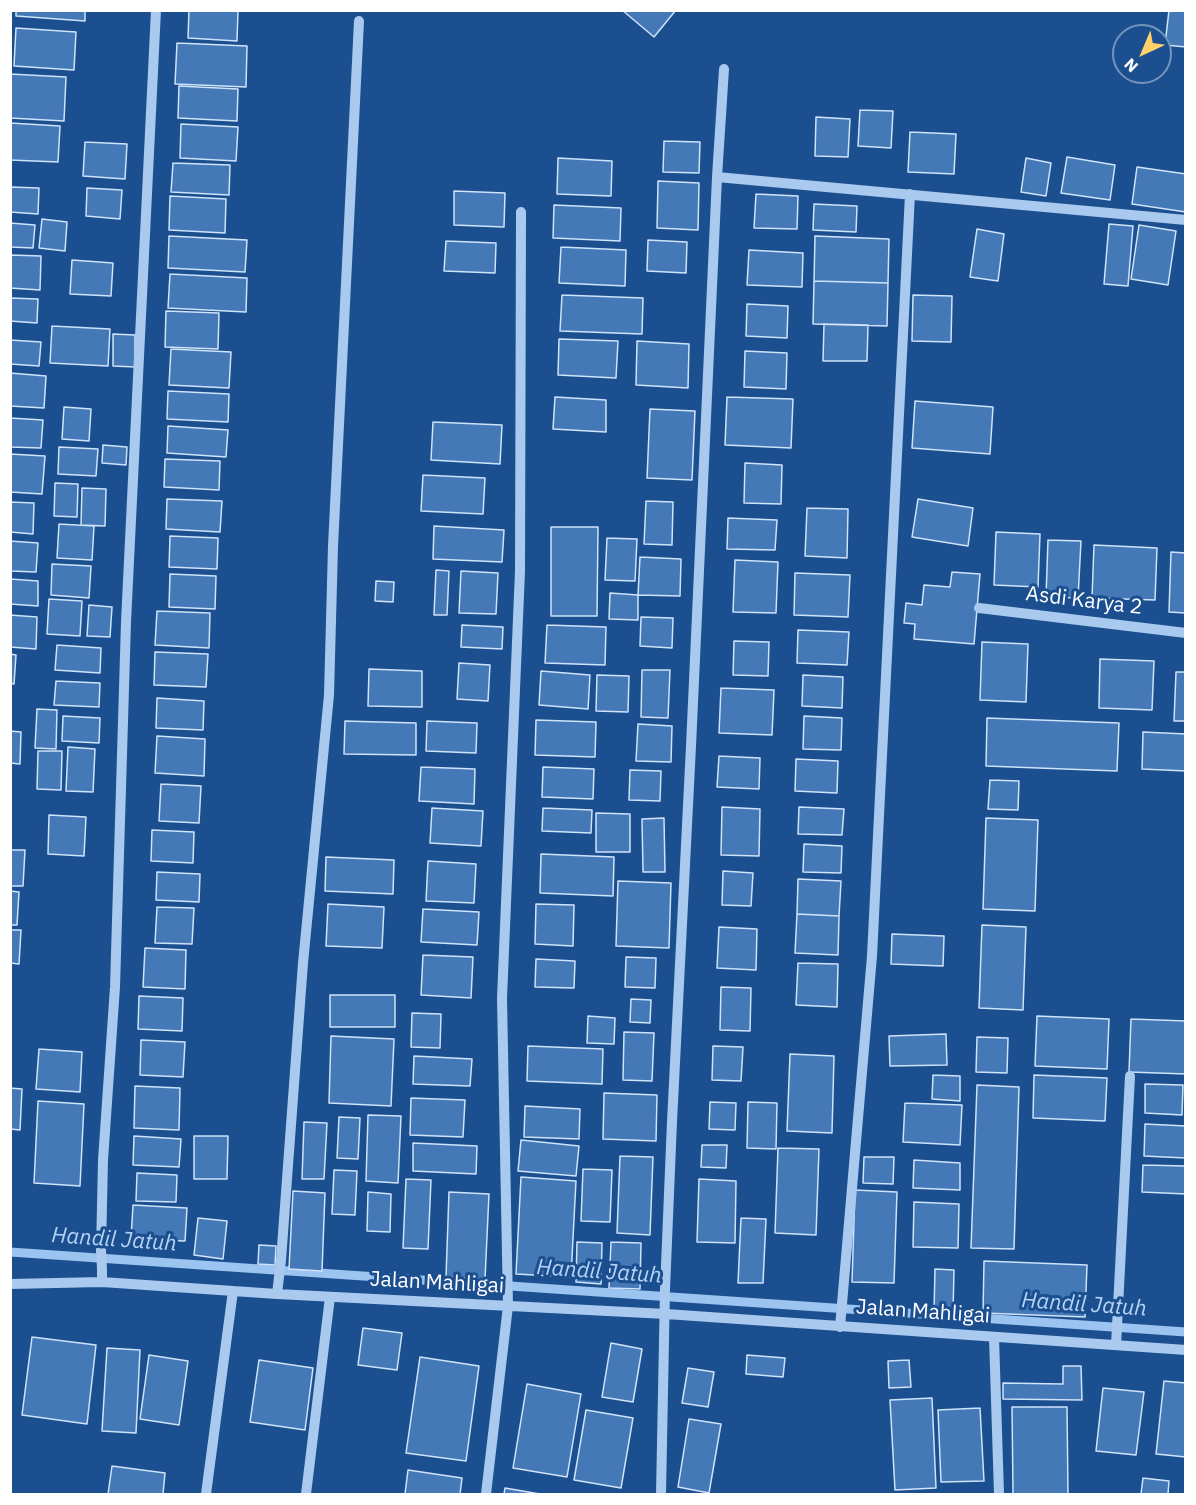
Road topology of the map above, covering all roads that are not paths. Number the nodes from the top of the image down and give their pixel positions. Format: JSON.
{"nodes":[{"id":1,"x":156,"y":10,"type":"edge"},
{"id":2,"x":359,"y":21,"type":"dead end"},
{"id":3,"x":724,"y":69,"type":"dead end"},
{"id":4,"x":717,"y":177,"type":"junction"},
{"id":5,"x":909,"y":194,"type":"junction"},
{"id":6,"x":521,"y":212,"type":"dead end"},
{"id":7,"x":1185,"y":220,"type":"edge"},
{"id":8,"x":979,"y":608,"type":"dead end"},
{"id":9,"x":1185,"y":633,"type":"edge"},
{"id":10,"x":1130,"y":1076,"type":"dead end"},
{"id":11,"x":102,"y":1282,"type":"junction"},
{"id":12,"x":10,"y":1284,"type":"edge"},
{"id":13,"x":232,"y":1291,"type":"junction"},
{"id":14,"x":277,"y":1294,"type":"junction"},
{"id":15,"x":330,"y":1297,"type":"junction"},
{"id":16,"x":508,"y":1306,"type":"junction"},
{"id":17,"x":665,"y":1308,"type":"junction"},
{"id":18,"x":840,"y":1327,"type":"junction"},
{"id":19,"x":994,"y":1336,"type":"junction"},
{"id":20,"x":1116,"y":1339,"type":"junction"},
{"id":21,"x":1185,"y":1350,"type":"edge"},
{"id":22,"x":206,"y":1494,"type":"edge"},
{"id":23,"x":306,"y":1494,"type":"edge"},
{"id":24,"x":486,"y":1494,"type":"edge"},
{"id":25,"x":660,"y":1494,"type":"edge"},
{"id":26,"x":999,"y":1494,"type":"edge"}],
"edges":[{"from":1,"to":11,"type":"street"},
{"from":2,"to":14,"type":"street"},
{"from":3,"to":4,"type":"street"},
{"from":4,"to":5,"type":"street"},
{"from":4,"to":17,"type":"street"},
{"from":5,"to":7,"type":"street"},
{"from":5,"to":18,"type":"street"},
{"from":6,"to":16,"type":"street"},
{"from":8,"to":9,"type":"street","name":"Asdi Karya 2"},
{"from":10,"to":20,"type":"street"},
{"from":11,"to":12,"type":"street","name":"Jalan Mahligai"},
{"from":11,"to":13,"type":"street","name":"Jalan Mahligai"},
{"from":13,"to":14,"type":"street","name":"Jalan Mahligai"},
{"from":13,"to":22,"type":"street"},
{"from":14,"to":15,"type":"street","name":"Jalan Mahligai"},
{"from":15,"to":16,"type":"street","name":"Jalan Mahligai"},
{"from":15,"to":23,"type":"street"},
{"from":16,"to":17,"type":"street","name":"Jalan Mahligai"},
{"from":16,"to":24,"type":"street"},
{"from":17,"to":18,"type":"street","name":"Jalan Mahligai"},
{"from":17,"to":25,"type":"street"},
{"from":18,"to":19,"type":"street","name":"Jalan Mahligai"},
{"from":19,"to":20,"type":"street","name":"Jalan Mahligai"},
{"from":19,"to":26,"type":"street"},
{"from":20,"to":21,"type":"street","name":"Jalan Mahligai"}]}
